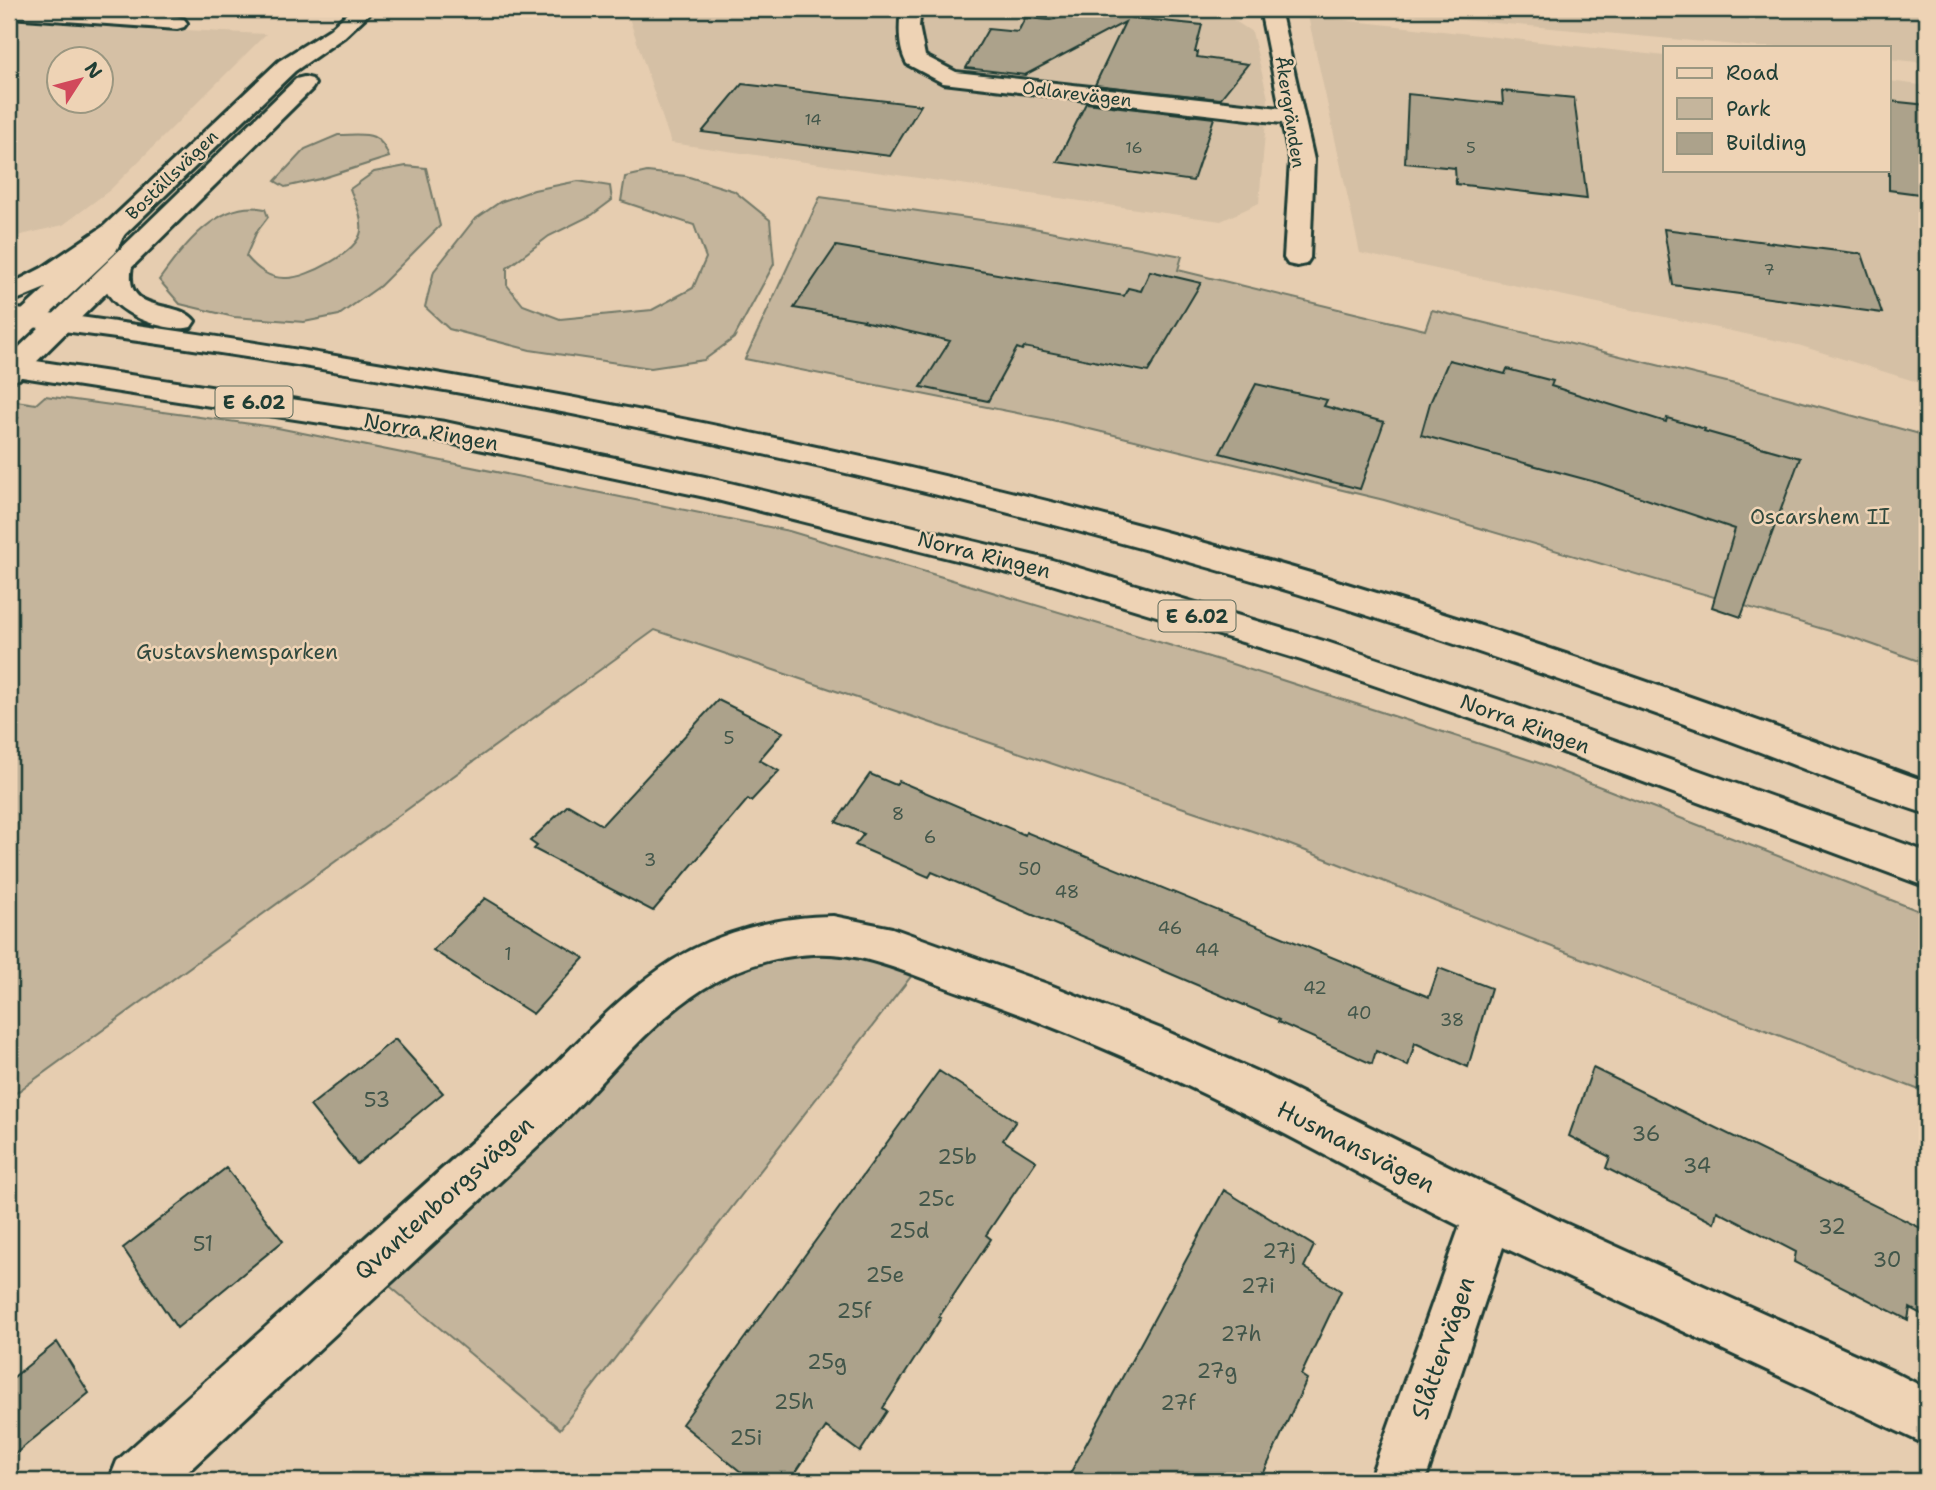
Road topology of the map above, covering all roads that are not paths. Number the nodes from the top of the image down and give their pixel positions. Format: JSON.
{"nodes":[{"id":1,"x":364,"y":9,"type":"edge"},
{"id":2,"x":911,"y":9,"type":"edge"},
{"id":3,"x":1270,"y":9,"type":"edge"},
{"id":4,"x":9,"y":11,"type":"edge"},
{"id":5,"x":177,"y":23,"type":"dead end"},
{"id":6,"x":337,"y":33,"type":"junction"},
{"id":7,"x":1295,"y":117,"type":"junction"},
{"id":8,"x":113,"y":232,"type":"junction"},
{"id":9,"x":1297,"y":258,"type":"dead end"},
{"id":10,"x":120,"y":266,"type":"junction"},
{"id":11,"x":9,"y":295,"type":"edge"},
{"id":12,"x":25,"y":328,"type":"edge"},
{"id":13,"x":338,"y":365,"type":"junction"},
{"id":14,"x":11,"y":369,"type":"edge"},
{"id":15,"x":63,"y":373,"type":"junction"},
{"id":16,"x":1927,"y":798,"type":"edge"},
{"id":17,"x":1927,"y":870,"type":"edge"},
{"id":18,"x":768,"y":943,"type":"joint"},
{"id":19,"x":1489,"y":1214,"type":"junction"},
{"id":20,"x":1927,"y":1418,"type":"edge"},
{"id":21,"x":137,"y":1481,"type":"edge"},
{"id":22,"x":1397,"y":1481,"type":"edge"}],
"edges":[{"from":1,"to":6,"type":"street","name":"Boställsvägen"},
{"from":2,"to":7,"type":"street","name":"Odlarevägen"},
{"from":3,"to":7,"type":"street","name":"Åkergränden"},
{"from":4,"to":5,"type":"street"},
{"from":6,"to":8,"type":"street","name":"Boställsvägen"},
{"from":6,"to":10,"type":"street","name":"Boställsvägen"},
{"from":7,"to":9,"type":"street","name":"Åkergränden"},
{"from":8,"to":11,"type":"street"},
{"from":8,"to":12,"type":"street","name":"Boställsvägen"},
{"from":10,"to":12,"type":"street","name":"Boställsvägen"},
{"from":10,"to":13,"type":"street"},
{"from":12,"to":13,"type":"street","number":"E 6.02"},
{"from":12,"to":14,"type":"street"},
{"from":12,"to":15,"type":"street"},
{"from":13,"to":16,"type":"street","number":"E 6.02"},
{"from":14,"to":15,"type":"street","name":"Norra Ringen","number":"E 6.02"},
{"from":15,"to":17,"type":"street","name":"Norra Ringen","number":"E 6.02"},
{"from":18,"to":19,"type":"street","name":"Husmansvägen"},
{"from":18,"to":21,"type":"street","name":"Qvantenborgsvägen"},
{"from":19,"to":20,"type":"street","name":"Husmansvägen"},
{"from":19,"to":22,"type":"street","name":"Slåttervägen"}]}
